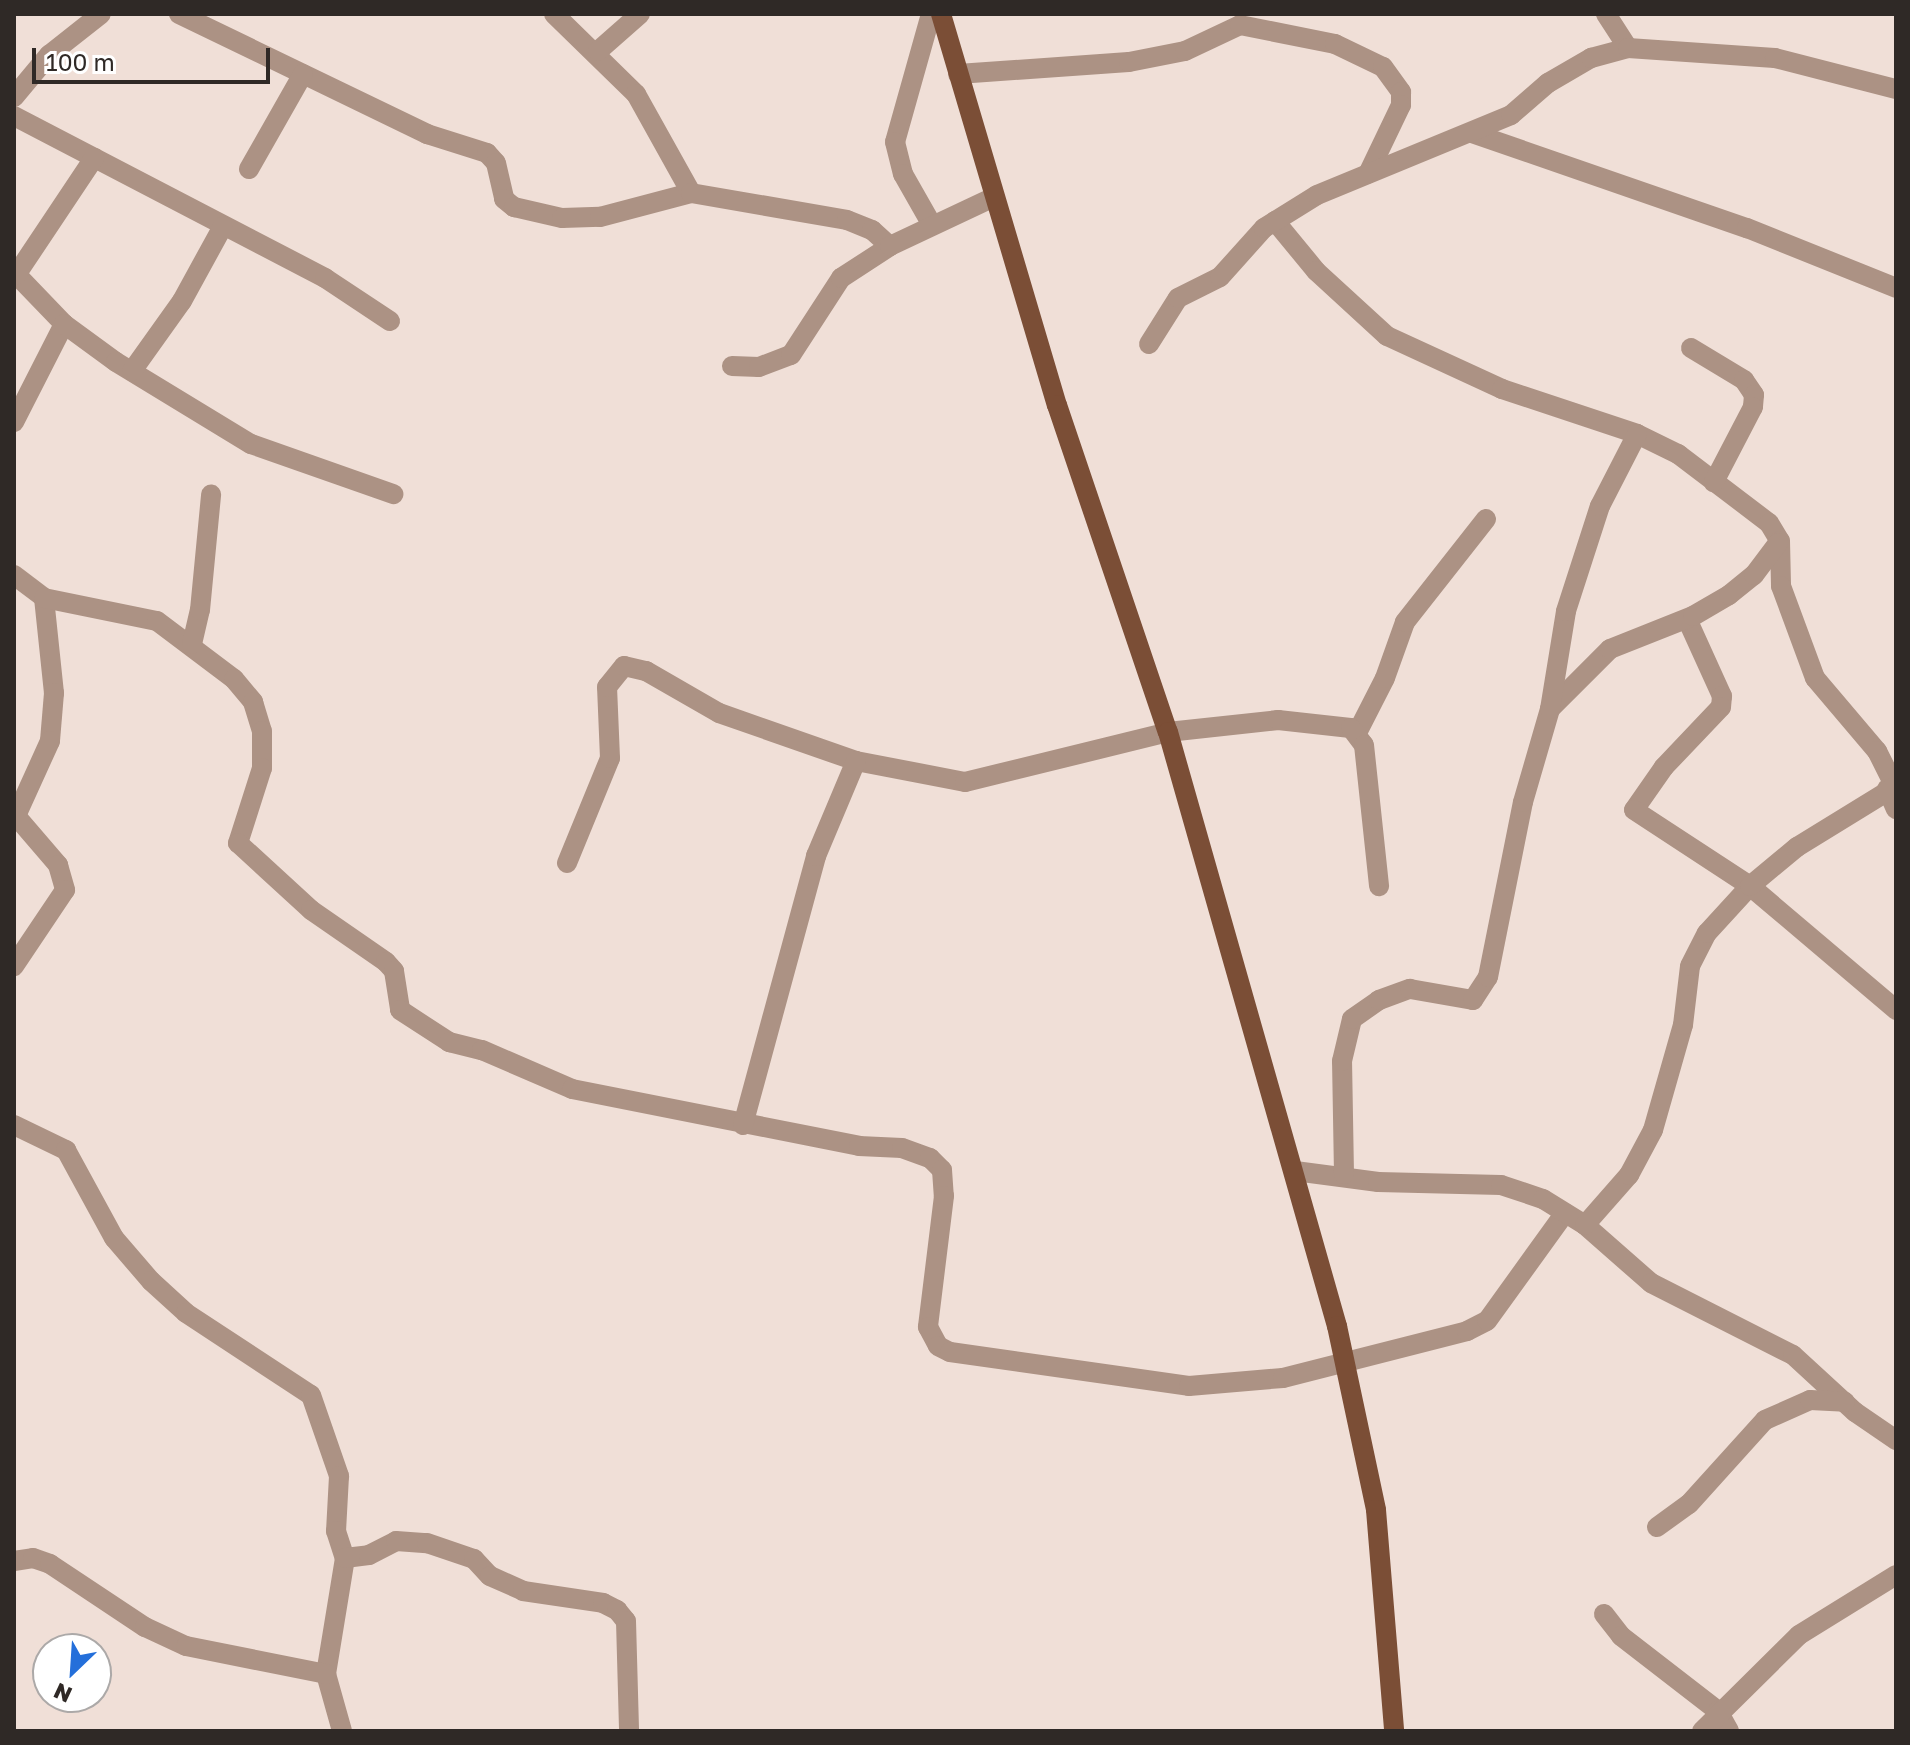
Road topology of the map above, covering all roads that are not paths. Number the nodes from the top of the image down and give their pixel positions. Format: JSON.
{"nodes":[{"id":1,"x":101,"y":14,"type":"edge"},
{"id":2,"x":179,"y":14,"type":"edge"},
{"id":3,"x":554,"y":14,"type":"edge"},
{"id":4,"x":640,"y":14,"type":"edge"},
{"id":5,"x":931,"y":14,"type":"edge"},
{"id":6,"x":941,"y":14,"type":"edge"},
{"id":7,"x":1606,"y":14,"type":"edge"},
{"id":8,"x":1628,"y":48,"type":"junction"},
{"id":9,"x":598,"y":51,"type":"junction"},
{"id":10,"x":303,"y":74,"type":"junction"},
{"id":11,"x":958,"y":74,"type":"junction"},
{"id":12,"x":1896,"y":89,"type":"edge"},
{"id":13,"x":14,"y":97,"type":"edge"},
{"id":14,"x":14,"y":116,"type":"edge"},
{"id":15,"x":1472,"y":133,"type":"junction"},
{"id":16,"x":94,"y":158,"type":"junction"},
{"id":17,"x":249,"y":169,"type":"dead end"},
{"id":18,"x":1368,"y":174,"type":"junction"},
{"id":19,"x":691,"y":193,"type":"junction"},
{"id":20,"x":994,"y":197,"type":"junction"},
{"id":21,"x":1275,"y":221,"type":"junction"},
{"id":22,"x":932,"y":225,"type":"junction"},
{"id":23,"x":223,"y":226,"type":"junction"},
{"id":24,"x":890,"y":246,"type":"junction"},
{"id":25,"x":15,"y":274,"type":"edge"},
{"id":26,"x":1896,"y":288,"type":"edge"},
{"id":27,"x":390,"y":321,"type":"dead end"},
{"id":28,"x":64,"y":324,"type":"junction"},
{"id":29,"x":1149,"y":344,"type":"dead end"},
{"id":30,"x":1691,"y":348,"type":"dead end"},
{"id":31,"x":732,"y":366,"type":"dead end"},
{"id":32,"x":132,"y":371,"type":"junction"},
{"id":33,"x":14,"y":422,"type":"edge"},
{"id":34,"x":1637,"y":434,"type":"junction"},
{"id":35,"x":1714,"y":482,"type":"junction"},
{"id":36,"x":393,"y":494,"type":"dead end"},
{"id":37,"x":211,"y":495,"type":"dead end"},
{"id":38,"x":1486,"y":519,"type":"dead end"},
{"id":39,"x":1780,"y":541,"type":"junction"},
{"id":40,"x":15,"y":578,"type":"edge"},
{"id":41,"x":44,"y":598,"type":"junction"},
{"id":42,"x":1687,"y":619,"type":"junction"},
{"id":43,"x":192,"y":644,"type":"junction"},
{"id":44,"x":1550,"y":709,"type":"junction"},
{"id":45,"x":1358,"y":731,"type":"junction"},
{"id":46,"x":1168,"y":732,"type":"junction"},
{"id":47,"x":856,"y":761,"type":"junction"},
{"id":48,"x":1893,"y":788,"type":"edge"},
{"id":49,"x":1896,"y":809,"type":"edge"},
{"id":50,"x":15,"y":816,"type":"edge"},
{"id":51,"x":567,"y":863,"type":"dead end"},
{"id":52,"x":1379,"y":886,"type":"dead end"},
{"id":53,"x":1750,"y":886,"type":"junction"},
{"id":54,"x":14,"y":966,"type":"edge"},
{"id":55,"x":1896,"y":1010,"type":"edge"},
{"id":56,"x":14,"y":1125,"type":"edge"},
{"id":57,"x":743,"y":1125,"type":"junction"},
{"id":58,"x":1295,"y":1171,"type":"junction"},
{"id":59,"x":1344,"y":1174,"type":"junction"},
{"id":60,"x":1565,"y":1213,"type":"junction"},
{"id":61,"x":1585,"y":1225,"type":"junction"},
{"id":62,"x":1346,"y":1359,"type":"junction"},
{"id":63,"x":1845,"y":1402,"type":"junction"},
{"id":64,"x":1896,"y":1440,"type":"edge"},
{"id":65,"x":1657,"y":1527,"type":"dead end"},
{"id":66,"x":345,"y":1558,"type":"junction"},
{"id":67,"x":14,"y":1561,"type":"edge"},
{"id":68,"x":1896,"y":1575,"type":"edge"},
{"id":69,"x":1604,"y":1614,"type":"dead end"},
{"id":70,"x":326,"y":1674,"type":"junction"},
{"id":71,"x":1718,"y":1711,"type":"junction"},
{"id":72,"x":342,"y":1731,"type":"edge"},
{"id":73,"x":629,"y":1731,"type":"edge"},
{"id":74,"x":1394,"y":1731,"type":"edge"},
{"id":75,"x":1702,"y":1731,"type":"edge"},
{"id":76,"x":1729,"y":1731,"type":"edge"}],
"edges":[{"from":1,"to":13,"type":"street"},
{"from":2,"to":10,"type":"street"},
{"from":3,"to":9,"type":"street"},
{"from":4,"to":9,"type":"street"},
{"from":5,"to":22,"type":"street"},
{"from":6,"to":11,"type":"main road"},
{"from":7,"to":8,"type":"street"},
{"from":8,"to":12,"type":"street"},
{"from":8,"to":15,"type":"street"},
{"from":9,"to":19,"type":"street"},
{"from":10,"to":17,"type":"street"},
{"from":10,"to":19,"type":"street"},
{"from":11,"to":18,"type":"street"},
{"from":11,"to":20,"type":"main road"},
{"from":14,"to":16,"type":"street"},
{"from":15,"to":18,"type":"street"},
{"from":15,"to":26,"type":"street"},
{"from":16,"to":23,"type":"street"},
{"from":16,"to":25,"type":"street"},
{"from":18,"to":21,"type":"street"},
{"from":19,"to":24,"type":"street"},
{"from":20,"to":22,"type":"street"},
{"from":20,"to":46,"type":"main road"},
{"from":21,"to":29,"type":"street"},
{"from":21,"to":34,"type":"street"},
{"from":22,"to":24,"type":"street"},
{"from":23,"to":27,"type":"street"},
{"from":23,"to":32,"type":"street"},
{"from":24,"to":31,"type":"street"},
{"from":25,"to":28,"type":"street"},
{"from":28,"to":32,"type":"street"},
{"from":28,"to":33,"type":"street"},
{"from":30,"to":35,"type":"street"},
{"from":32,"to":36,"type":"street"},
{"from":34,"to":35,"type":"street"},
{"from":34,"to":44,"type":"street"},
{"from":35,"to":39,"type":"street"},
{"from":37,"to":43,"type":"street"},
{"from":38,"to":45,"type":"street"},
{"from":39,"to":42,"type":"street"},
{"from":39,"to":48,"type":"street"},
{"from":40,"to":41,"type":"street"},
{"from":41,"to":43,"type":"street"},
{"from":41,"to":50,"type":"street"},
{"from":42,"to":44,"type":"street"},
{"from":42,"to":53,"type":"street"},
{"from":43,"to":57,"type":"street"},
{"from":44,"to":59,"type":"street"},
{"from":45,"to":46,"type":"street"},
{"from":45,"to":52,"type":"street"},
{"from":46,"to":47,"type":"street"},
{"from":46,"to":58,"type":"main road"},
{"from":47,"to":51,"type":"street"},
{"from":47,"to":57,"type":"street"},
{"from":48,"to":49,"type":"street"},
{"from":48,"to":53,"type":"street"},
{"from":50,"to":54,"type":"street"},
{"from":53,"to":55,"type":"street"},
{"from":53,"to":61,"type":"street"},
{"from":56,"to":66,"type":"street"},
{"from":57,"to":62,"type":"street"},
{"from":58,"to":59,"type":"street"},
{"from":58,"to":62,"type":"main road"},
{"from":59,"to":60,"type":"street"},
{"from":60,"to":61,"type":"street"},
{"from":60,"to":62,"type":"street"},
{"from":61,"to":63,"type":"street"},
{"from":62,"to":74,"type":"main road"},
{"from":63,"to":64,"type":"street"},
{"from":63,"to":65,"type":"street"},
{"from":66,"to":70,"type":"street"},
{"from":66,"to":73,"type":"street"},
{"from":67,"to":70,"type":"street"},
{"from":68,"to":71,"type":"street"},
{"from":69,"to":71,"type":"street"},
{"from":70,"to":72,"type":"street"},
{"from":71,"to":75,"type":"street"},
{"from":71,"to":76,"type":"street"}]}
